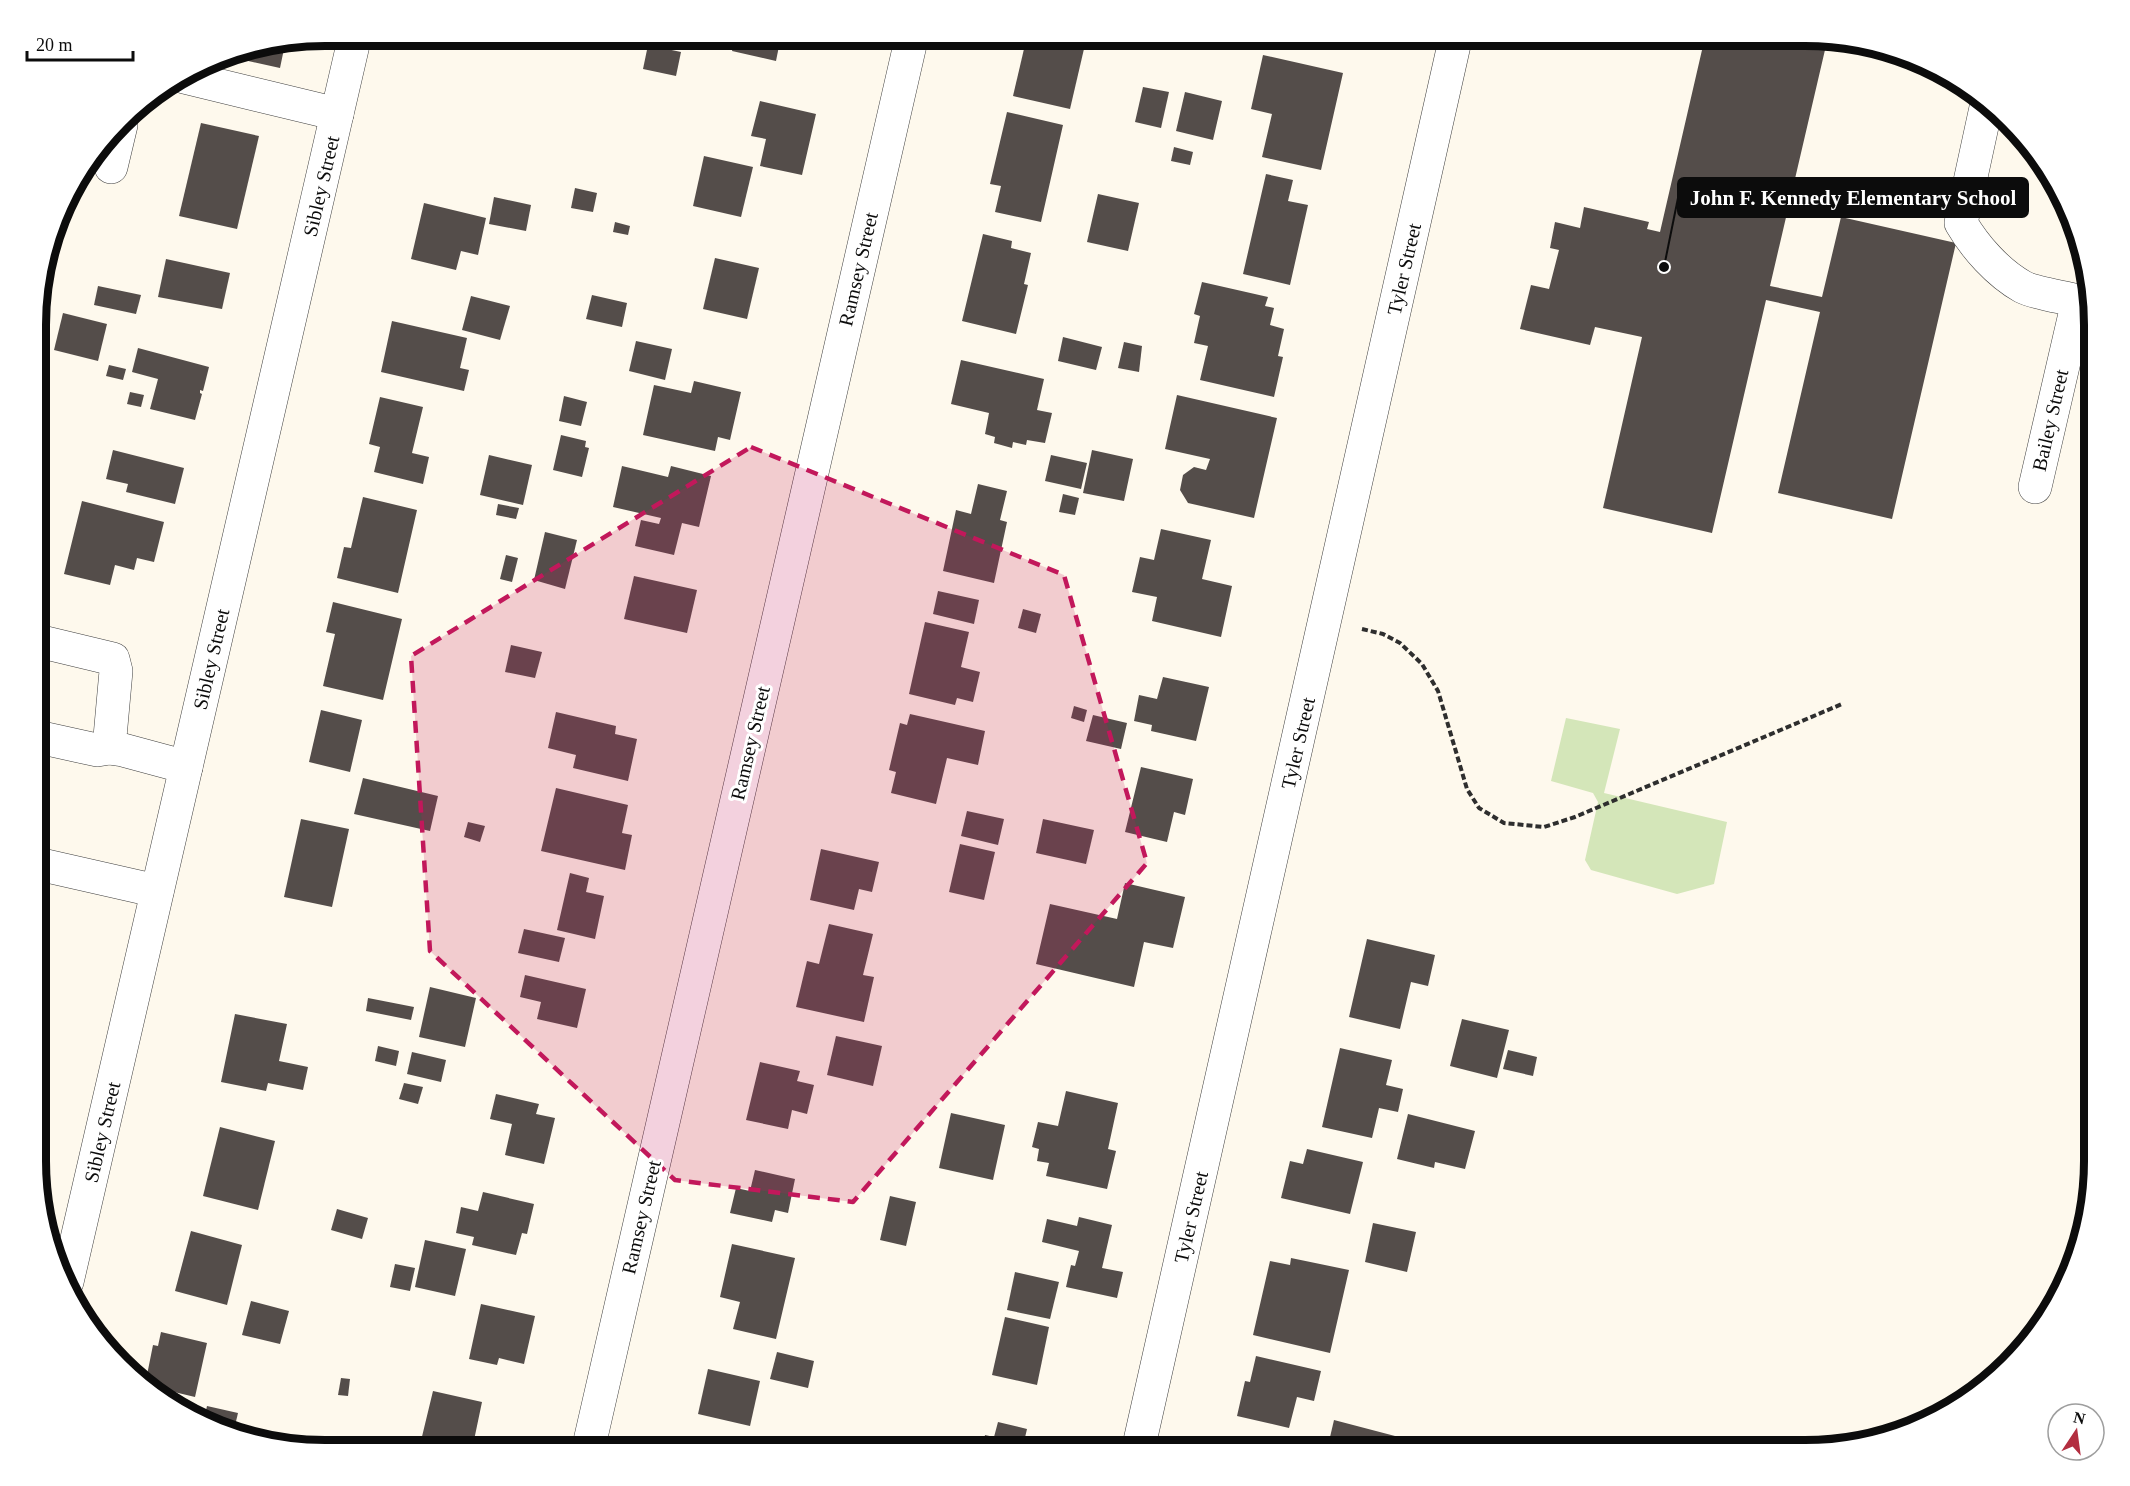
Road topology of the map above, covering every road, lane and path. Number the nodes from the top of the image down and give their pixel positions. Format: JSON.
{"nodes":[{"id":1,"x":353,"y":46,"type":"edge"},
{"id":2,"x":910,"y":46,"type":"edge"},
{"id":3,"x":1454,"y":46,"type":"edge"},
{"id":4,"x":194,"y":80,"type":"edge"},
{"id":5,"x":1985,"y":113,"type":"edge"},
{"id":6,"x":337,"y":114,"type":"junction"},
{"id":7,"x":118,"y":139,"type":"edge"},
{"id":8,"x":111,"y":167,"type":"dead end"},
{"id":9,"x":2035,"y":487,"type":"dead end"},
{"id":10,"x":1362,"y":629,"type":"dead end"},
{"id":11,"x":46,"y":643,"type":"edge"},
{"id":12,"x":1842,"y":704,"type":"dead end"},
{"id":13,"x":46,"y":739,"type":"edge"},
{"id":14,"x":109,"y":748,"type":"junction"},
{"id":15,"x":186,"y":767,"type":"junction"},
{"id":16,"x":46,"y":866,"type":"edge"},
{"id":17,"x":158,"y":891,"type":"junction"},
{"id":18,"x":69,"y":1271,"type":"edge"},
{"id":19,"x":590,"y":1440,"type":"edge"},
{"id":20,"x":1140,"y":1440,"type":"edge"}],
"edges":[{"from":1,"to":6,"type":"street","name":"Sibley Street"},
{"from":2,"to":19,"type":"street","name":"Ramsey Street"},
{"from":3,"to":20,"type":"street","name":"Tyler Street"},
{"from":4,"to":6,"type":"street"},
{"from":5,"to":9,"type":"street","name":"Bailey Street"},
{"from":6,"to":15,"type":"street","name":"Sibley Street"},
{"from":7,"to":8,"type":"street"},
{"from":10,"to":12,"type":"path"},
{"from":11,"to":14,"type":"street"},
{"from":13,"to":14,"type":"street"},
{"from":14,"to":15,"type":"street"},
{"from":15,"to":17,"type":"street","name":"Sibley Street"},
{"from":16,"to":17,"type":"street"},
{"from":17,"to":18,"type":"street","name":"Sibley Street"}]}
